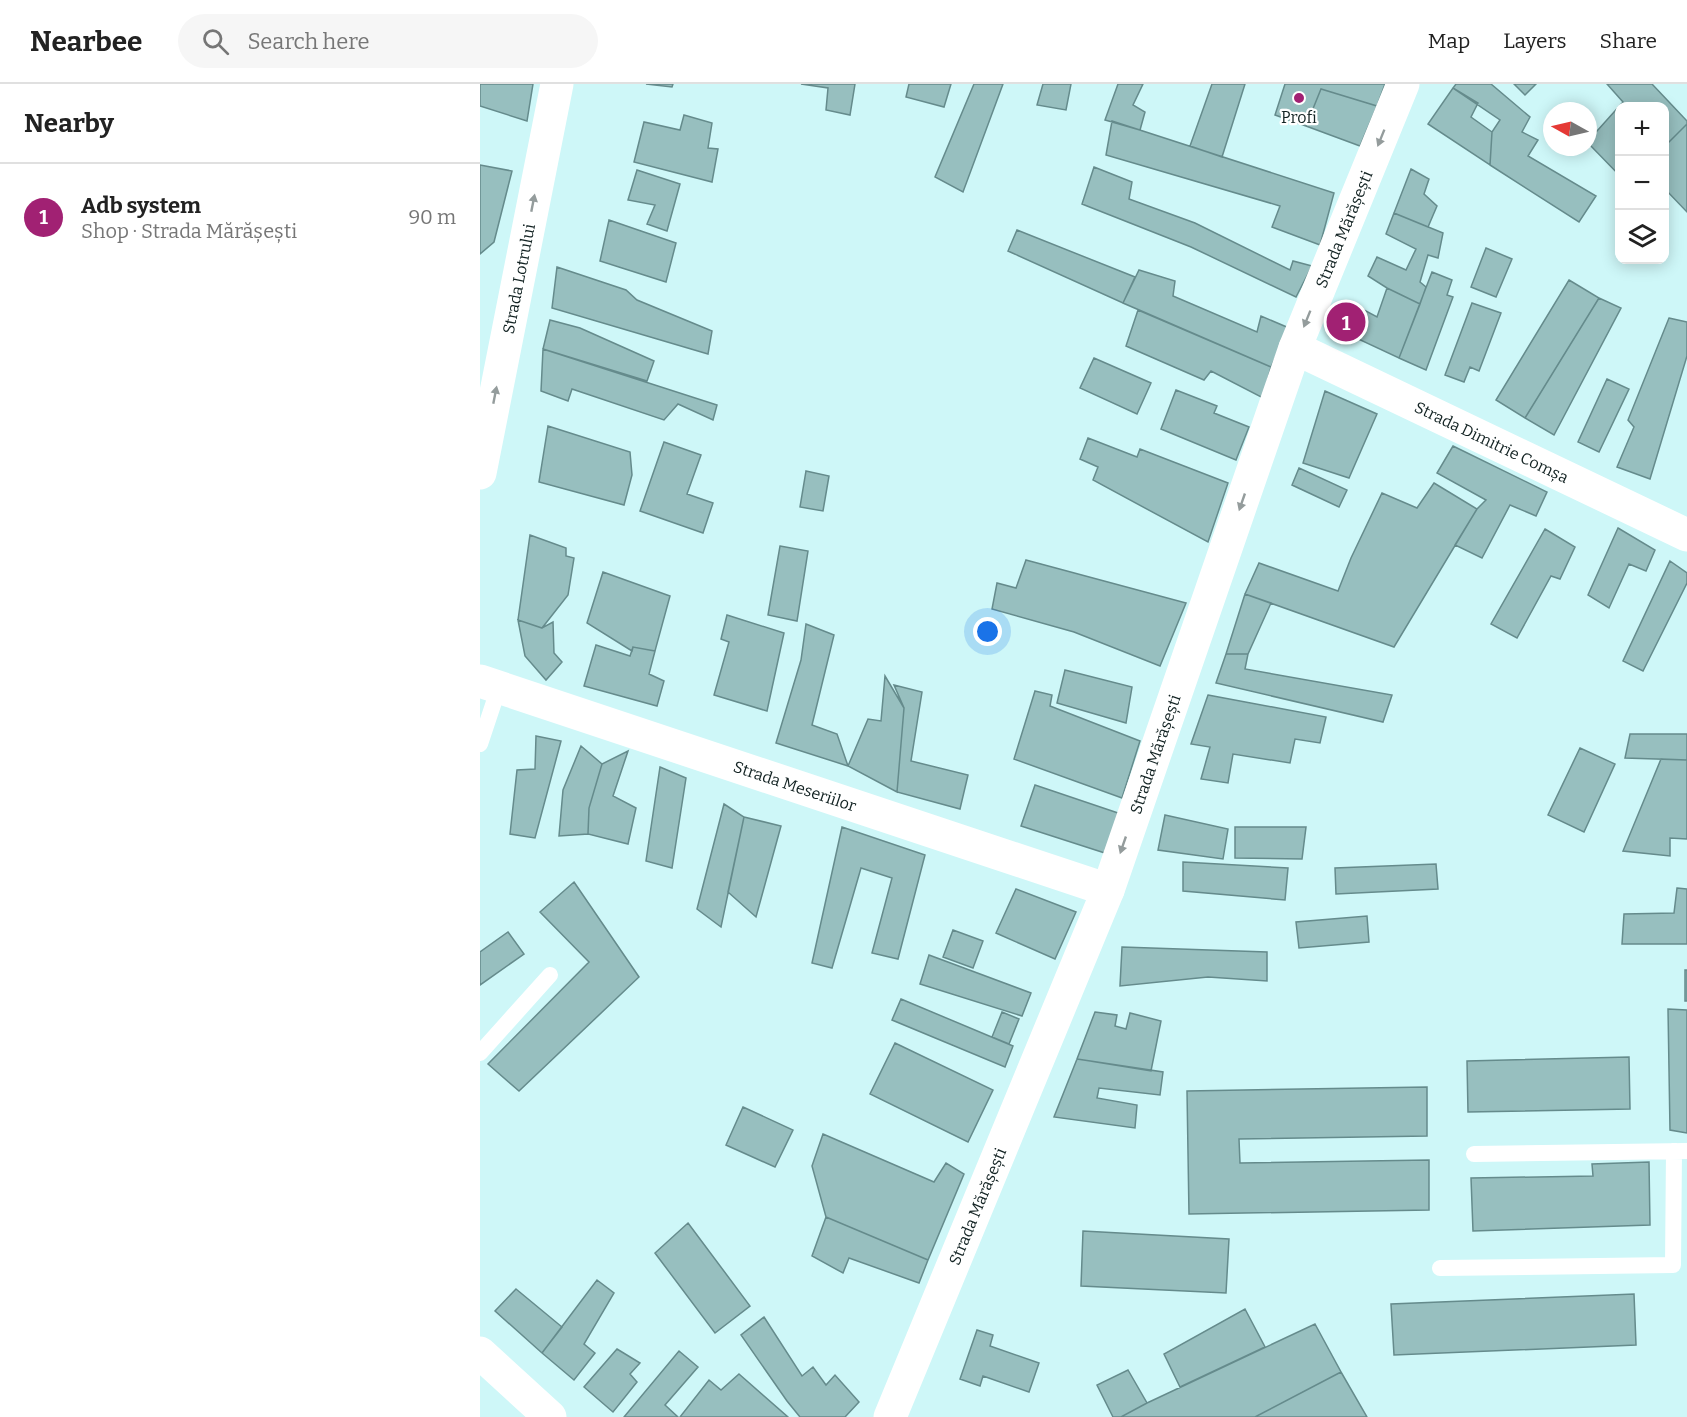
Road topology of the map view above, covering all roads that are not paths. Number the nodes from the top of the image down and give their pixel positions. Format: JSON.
{"nodes":[{"id":1,"x":557,"y":84,"type":"edge"},
{"id":2,"x":1403,"y":84,"type":"edge"},
{"id":3,"x":1295,"y":348,"type":"junction"},
{"id":4,"x":480,"y":473,"type":"edge"},
{"id":5,"x":1687,"y":536,"type":"edge"},
{"id":6,"x":489,"y":684,"type":"edge"},
{"id":7,"x":480,"y":744,"type":"edge"},
{"id":8,"x":1108,"y":890,"type":"junction"},
{"id":9,"x":550,"y":975,"type":"dead end"},
{"id":10,"x":480,"y":1053,"type":"edge"},
{"id":11,"x":1680,"y":1151,"type":"edge"},
{"id":12,"x":1474,"y":1154,"type":"dead end"},
{"id":13,"x":1440,"y":1268,"type":"dead end"},
{"id":14,"x":480,"y":1353,"type":"edge"},
{"id":15,"x":550,"y":1417,"type":"edge"},
{"id":16,"x":890,"y":1417,"type":"edge"}],
"edges":[{"from":4,"to":1,"type":"street","name":"Strada Lotrului","one_way":true},
{"from":2,"to":3,"type":"street","name":"Strada Mărășești","one_way":true},
{"from":3,"to":5,"type":"street","name":"Strada Dimitrie Comșa"},
{"from":3,"to":8,"type":"street","name":"Strada Mărășești","one_way":true},
{"from":6,"to":7,"type":"lane"},
{"from":6,"to":8,"type":"street","name":"Strada Meseriilor"},
{"from":8,"to":16,"type":"street","name":"Strada Mărășești"},
{"from":9,"to":10,"type":"lane"},
{"from":11,"to":12,"type":"lane"},
{"from":11,"to":13,"type":"lane"},
{"from":14,"to":15,"type":"street"}]}
